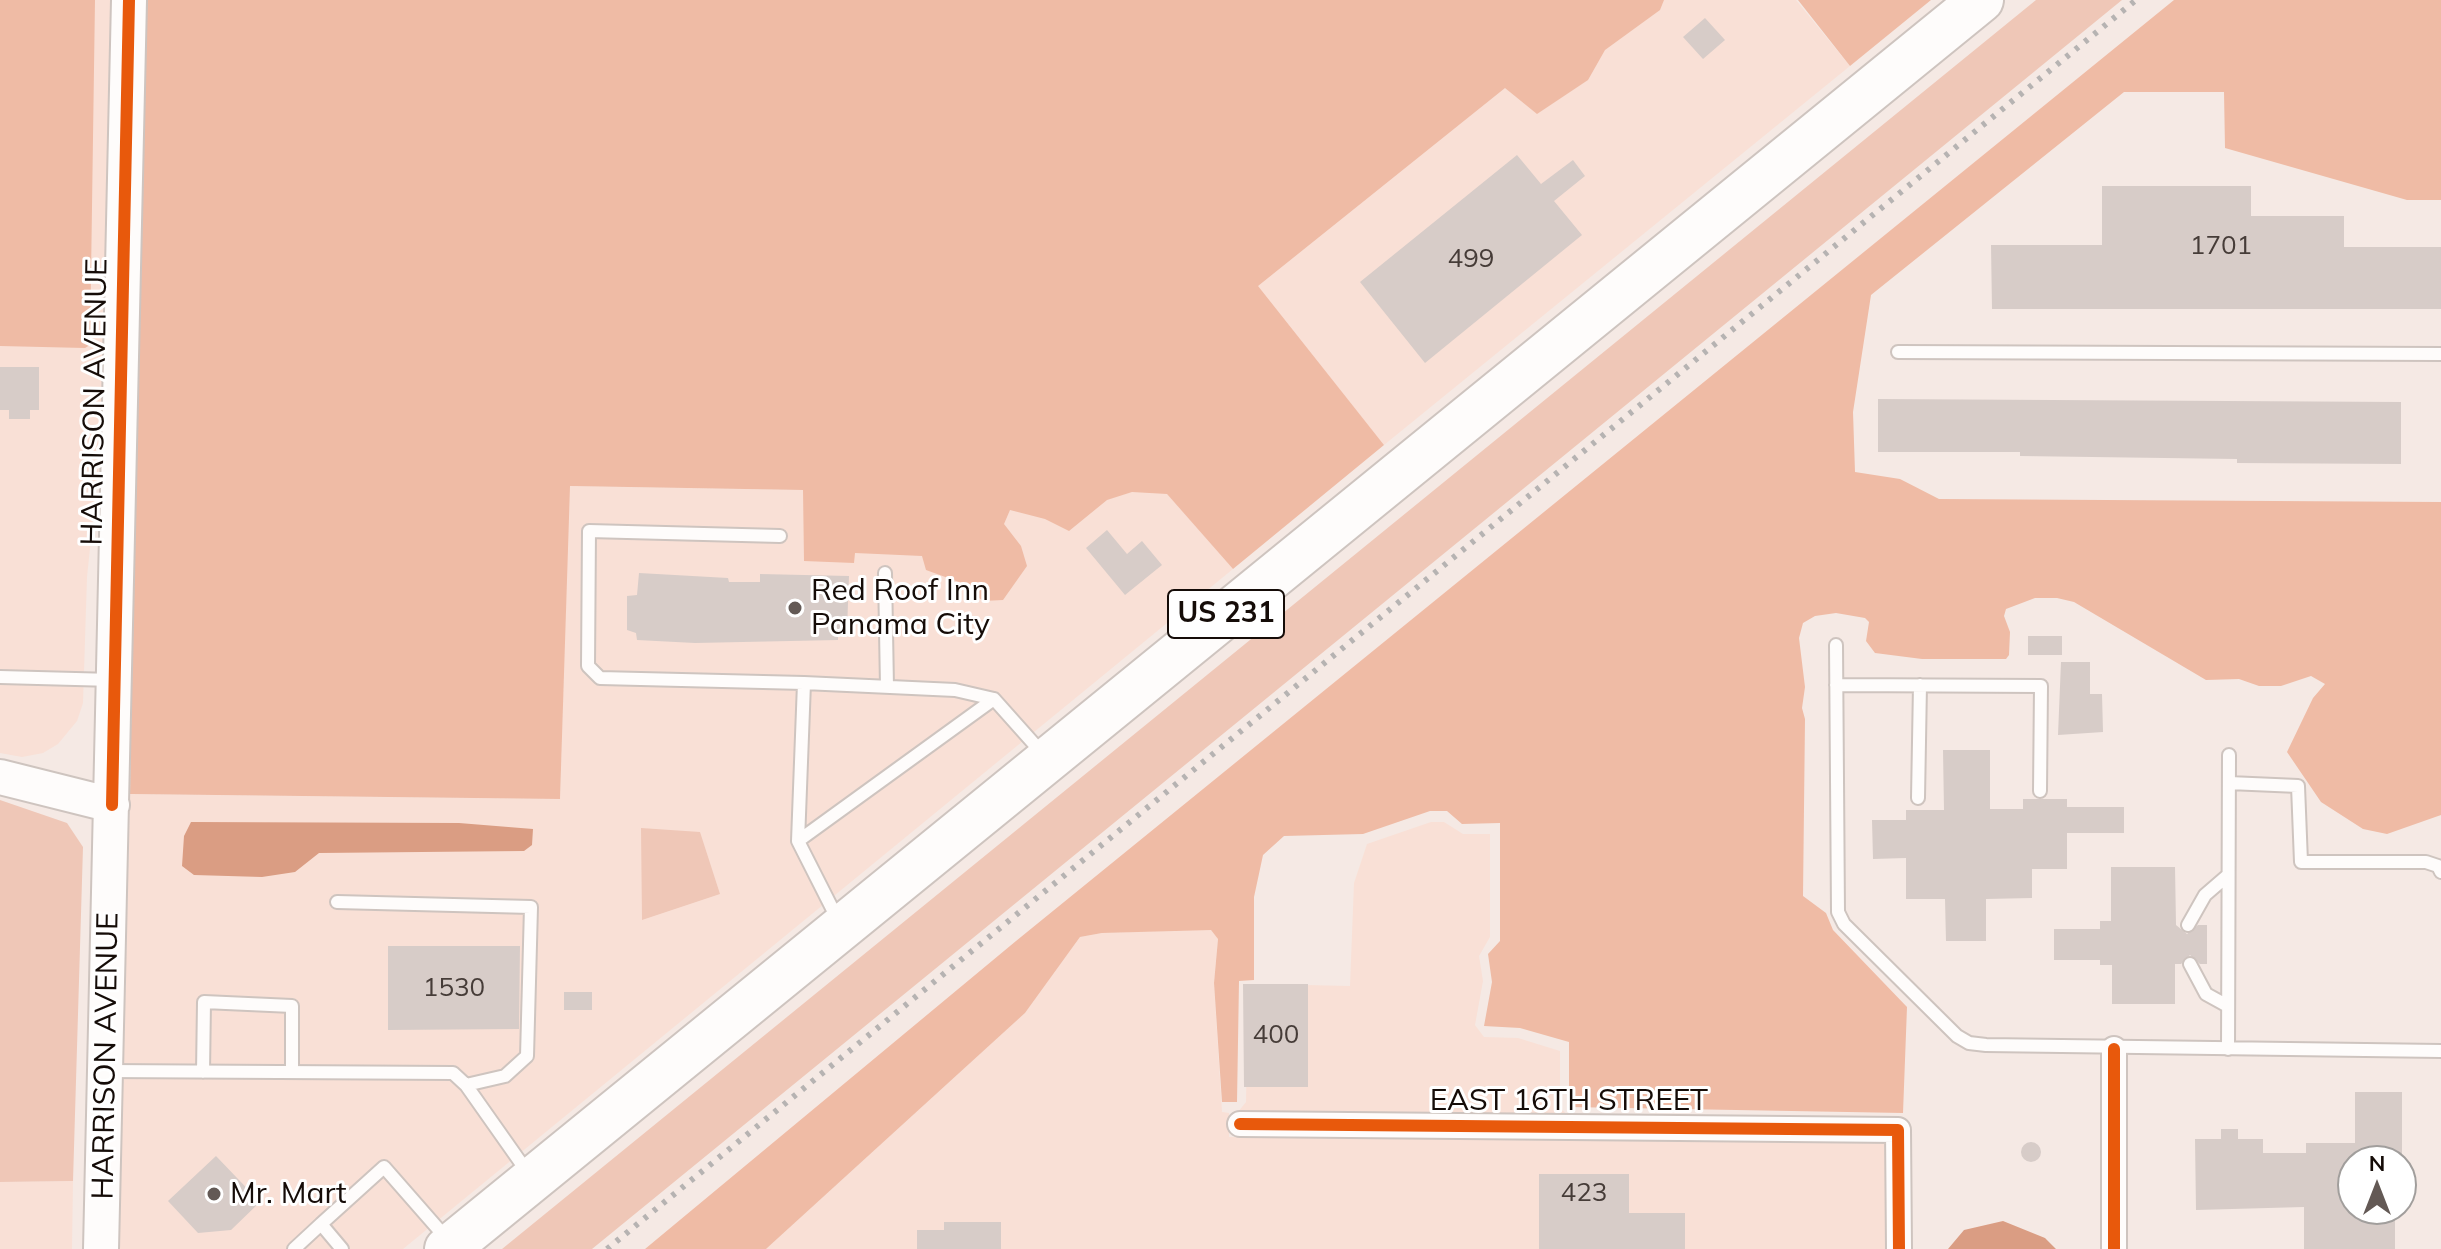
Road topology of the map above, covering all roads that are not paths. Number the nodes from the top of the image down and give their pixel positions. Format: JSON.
{"nodes":[{"id":1,"x":129,"y":0,"type":"edge"},
{"id":2,"x":1981,"y":0,"type":"edge"},
{"id":3,"x":1898,"y":352,"type":"dead end"},
{"id":4,"x":2441,"y":354,"type":"edge"},
{"id":5,"x":780,"y":536,"type":"dead end"},
{"id":6,"x":885,"y":573,"type":"dead end"},
{"id":7,"x":1836,"y":645,"type":"dead end"},
{"id":8,"x":0,"y":677,"type":"edge"},
{"id":9,"x":115,"y":680,"type":"junction"},
{"id":10,"x":804,"y":683,"type":"junction"},
{"id":11,"x":1836,"y":685,"type":"junction"},
{"id":12,"x":1920,"y":685,"type":"junction"},
{"id":13,"x":887,"y":687,"type":"junction"},
{"id":14,"x":994,"y":699,"type":"junction"},
{"id":15,"x":2229,"y":755,"type":"dead end"},
{"id":16,"x":1047,"y":760,"type":"junction"},
{"id":17,"x":0,"y":777,"type":"edge"},
{"id":18,"x":2229,"y":783,"type":"junction"},
{"id":19,"x":2040,"y":791,"type":"dead end"},
{"id":20,"x":1918,"y":798,"type":"dead end"},
{"id":21,"x":112,"y":805,"type":"junction"},
{"id":22,"x":798,"y":841,"type":"junction"},
{"id":23,"x":2441,"y":872,"type":"edge"},
{"id":24,"x":2227,"y":876,"type":"junction"},
{"id":25,"x":337,"y":902,"type":"dead end"},
{"id":26,"x":2188,"y":925,"type":"dead end"},
{"id":27,"x":842,"y":927,"type":"junction"},
{"id":28,"x":2190,"y":964,"type":"dead end"},
{"id":29,"x":2226,"y":1005,"type":"junction"},
{"id":30,"x":2114,"y":1049,"type":"junction"},
{"id":31,"x":2228,"y":1049,"type":"junction"},
{"id":32,"x":2441,"y":1051,"type":"edge"},
{"id":33,"x":105,"y":1071,"type":"junction"},
{"id":34,"x":203,"y":1072,"type":"junction"},
{"id":35,"x":292,"y":1072,"type":"junction"},
{"id":36,"x":466,"y":1085,"type":"junction"},
{"id":37,"x":1240,"y":1124,"type":"dead end"},
{"id":38,"x":533,"y":1179,"type":"junction"},
{"id":39,"x":321,"y":1224,"type":"junction"},
{"id":40,"x":449,"y":1247,"type":"edge"},
{"id":41,"x":101,"y":1249,"type":"edge"},
{"id":42,"x":294,"y":1249,"type":"edge"},
{"id":43,"x":342,"y":1249,"type":"edge"},
{"id":44,"x":1899,"y":1249,"type":"edge"},
{"id":45,"x":2114,"y":1249,"type":"edge"}],
"edges":[{"from":1,"to":9,"type":"street","name":"HARRISON AVENUE"},
{"from":2,"to":16,"type":"highway","number":"US 231"},
{"from":3,"to":4,"type":"lane"},
{"from":5,"to":10,"type":"lane"},
{"from":6,"to":13,"type":"lane"},
{"from":7,"to":11,"type":"lane"},
{"from":8,"to":9,"type":"lane"},
{"from":9,"to":21,"type":"street","name":"HARRISON AVENUE"},
{"from":10,"to":13,"type":"lane"},
{"from":10,"to":22,"type":"lane"},
{"from":11,"to":12,"type":"lane"},
{"from":11,"to":30,"type":"lane"},
{"from":12,"to":19,"type":"lane"},
{"from":12,"to":20,"type":"lane"},
{"from":13,"to":14,"type":"lane"},
{"from":14,"to":16,"type":"lane"},
{"from":14,"to":22,"type":"lane"},
{"from":15,"to":18,"type":"lane"},
{"from":16,"to":27,"type":"highway","number":"US 231"},
{"from":17,"to":21,"type":"street"},
{"from":18,"to":23,"type":"lane"},
{"from":18,"to":24,"type":"lane"},
{"from":21,"to":33,"type":"street","name":"HARRISON AVENUE"},
{"from":22,"to":27,"type":"lane"},
{"from":24,"to":26,"type":"lane"},
{"from":24,"to":29,"type":"lane"},
{"from":25,"to":36,"type":"lane"},
{"from":27,"to":38,"type":"highway","number":"US 231"},
{"from":28,"to":29,"type":"lane"},
{"from":29,"to":31,"type":"lane"},
{"from":30,"to":31,"type":"lane"},
{"from":30,"to":45,"type":"street"},
{"from":31,"to":32,"type":"lane"},
{"from":33,"to":34,"type":"lane"},
{"from":33,"to":41,"type":"street","name":"HARRISON AVENUE"},
{"from":34,"to":35,"type":"lane"},
{"from":34,"to":35,"type":"lane"},
{"from":35,"to":36,"type":"lane"},
{"from":36,"to":38,"type":"lane"},
{"from":37,"to":44,"type":"street","name":"EAST 16TH STREET"},
{"from":38,"to":40,"type":"highway","number":"US 231"},
{"from":39,"to":40,"type":"lane"},
{"from":39,"to":42,"type":"lane"},
{"from":39,"to":43,"type":"lane"}]}
